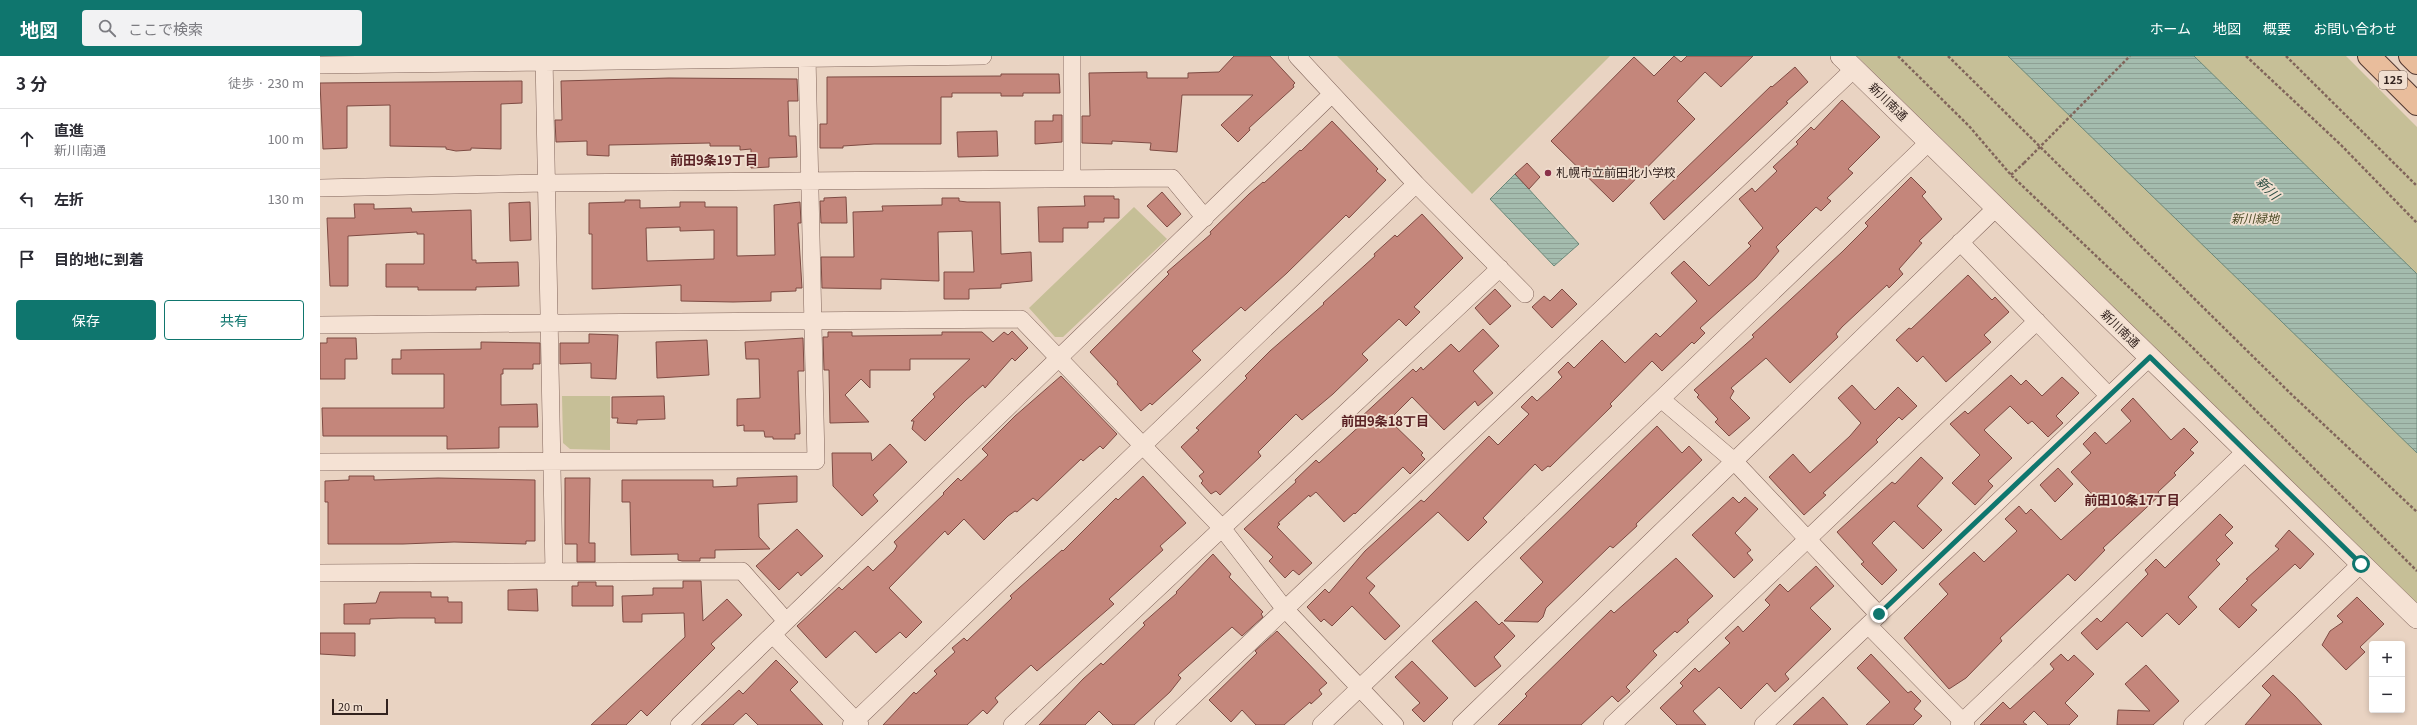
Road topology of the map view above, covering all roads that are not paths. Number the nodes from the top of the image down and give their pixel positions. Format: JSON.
{"nodes":[{"id":1,"x":983,"y":56,"type":"edge"},
{"id":2,"x":1072,"y":56,"type":"edge"},
{"id":3,"x":1297,"y":56,"type":"edge"},
{"id":4,"x":2369,"y":56,"type":"edge"},
{"id":5,"x":2410,"y":56,"type":"edge"},
{"id":6,"x":808,"y":58,"type":"edge"},
{"id":7,"x":544,"y":59,"type":"edge"},
{"id":8,"x":1848,"y":63,"type":"edge"},
{"id":9,"x":2417,"y":63,"type":"edge"},
{"id":10,"x":320,"y":65,"type":"edge"},
{"id":11,"x":1332,"y":94,"type":"junction"},
{"id":12,"x":2417,"y":104,"type":"edge"},
{"id":13,"x":1929,"y":142,"type":"junction"},
{"id":14,"x":1072,"y":179,"type":"junction"},
{"id":15,"x":810,"y":181,"type":"junction"},
{"id":16,"x":546,"y":184,"type":"junction"},
{"id":17,"x":1416,"y":184,"type":"junction"},
{"id":18,"x":320,"y":188,"type":"edge"},
{"id":19,"x":1996,"y":208,"type":"junction"},
{"id":20,"x":1204,"y":218,"type":"junction"},
{"id":21,"x":1960,"y":242,"type":"junction"},
{"id":22,"x":1500,"y":268,"type":"junction"},
{"id":23,"x":1525,"y":294,"type":"dead end"},
{"id":24,"x":812,"y":321,"type":"junction"},
{"id":25,"x":2037,"y":321,"type":"junction"},
{"id":26,"x":548,"y":323,"type":"junction"},
{"id":27,"x":320,"y":325,"type":"edge"},
{"id":28,"x":2150,"y":357,"type":"junction"},
{"id":29,"x":1059,"y":358,"type":"junction"},
{"id":30,"x":2109,"y":396,"type":"junction"},
{"id":31,"x":1661,"y":399,"type":"junction"},
{"id":32,"x":1143,"y":445,"type":"junction"},
{"id":33,"x":2246,"y":451,"type":"junction"},
{"id":34,"x":551,"y":461,"type":"junction"},
{"id":35,"x":1734,"y":461,"type":"junction"},
{"id":36,"x":320,"y":462,"type":"edge"},
{"id":37,"x":1222,"y":528,"type":"junction"},
{"id":38,"x":1808,"y":539,"type":"junction"},
{"id":39,"x":2361,"y":564,"type":"junction"},
{"id":40,"x":320,"y":572,"type":"edge"},
{"id":41,"x":554,"y":572,"type":"junction"},
{"id":42,"x":1284,"y":608,"type":"junction"},
{"id":43,"x":2417,"y":618,"type":"edge"},
{"id":44,"x":1874,"y":620,"type":"junction"},
{"id":45,"x":786,"y":621,"type":"junction"},
{"id":46,"x":773,"y":635,"type":"junction"},
{"id":47,"x":1360,"y":688,"type":"junction"},
{"id":48,"x":855,"y":723,"type":"edge"},
{"id":49,"x":1962,"y":724,"type":"edge"},
{"id":50,"x":679,"y":725,"type":"edge"},
{"id":51,"x":1012,"y":725,"type":"edge"},
{"id":52,"x":1163,"y":725,"type":"edge"},
{"id":53,"x":1321,"y":725,"type":"edge"},
{"id":54,"x":1395,"y":725,"type":"edge"},
{"id":55,"x":1461,"y":725,"type":"edge"},
{"id":56,"x":1612,"y":725,"type":"edge"},
{"id":57,"x":1763,"y":725,"type":"edge"},
{"id":58,"x":2192,"y":725,"type":"edge"}],
"edges":[{"from":1,"to":6,"type":"street"},
{"from":2,"to":14,"type":"street"},
{"from":3,"to":11,"type":"street"},
{"from":4,"to":12,"type":"main road","number":"125"},
{"from":5,"to":9,"type":"main road","number":"125"},
{"from":6,"to":7,"type":"street"},
{"from":6,"to":15,"type":"street"},
{"from":7,"to":10,"type":"street"},
{"from":7,"to":16,"type":"street"},
{"from":8,"to":13,"type":"street","name":"新川南通"},
{"from":8,"to":42,"type":"street"},
{"from":11,"to":17,"type":"street"},
{"from":11,"to":20,"type":"street"},
{"from":13,"to":19,"type":"street","name":"新川南通"},
{"from":13,"to":31,"type":"street"},
{"from":14,"to":15,"type":"street"},
{"from":14,"to":20,"type":"street"},
{"from":15,"to":16,"type":"street"},
{"from":15,"to":24,"type":"street"},
{"from":16,"to":18,"type":"street"},
{"from":16,"to":26,"type":"street"},
{"from":17,"to":22,"type":"street"},
{"from":17,"to":32,"type":"street"},
{"from":19,"to":21,"type":"street"},
{"from":19,"to":28,"type":"street","name":"新川南通"},
{"from":20,"to":29,"type":"street"},
{"from":21,"to":25,"type":"street"},
{"from":21,"to":35,"type":"street"},
{"from":22,"to":23,"type":"street"},
{"from":22,"to":37,"type":"street"},
{"from":24,"to":26,"type":"street"},
{"from":24,"to":29,"type":"street"},
{"from":24,"to":34,"type":"street"},
{"from":25,"to":30,"type":"street"},
{"from":25,"to":38,"type":"street"},
{"from":26,"to":27,"type":"street"},
{"from":26,"to":34,"type":"street"},
{"from":28,"to":30,"type":"street"},
{"from":28,"to":33,"type":"street","name":"新川南通"},
{"from":29,"to":32,"type":"street"},
{"from":29,"to":45,"type":"street"},
{"from":30,"to":44,"type":"street"},
{"from":31,"to":35,"type":"street"},
{"from":31,"to":47,"type":"street"},
{"from":32,"to":37,"type":"street"},
{"from":32,"to":48,"type":"street"},
{"from":33,"to":39,"type":"street","name":"新川南通"},
{"from":33,"to":49,"type":"street"},
{"from":34,"to":36,"type":"street"},
{"from":34,"to":41,"type":"street"},
{"from":35,"to":38,"type":"street"},
{"from":35,"to":55,"type":"street"},
{"from":37,"to":42,"type":"street"},
{"from":37,"to":51,"type":"street"},
{"from":38,"to":44,"type":"street"},
{"from":38,"to":56,"type":"street"},
{"from":39,"to":43,"type":"street","name":"新川南通"},
{"from":39,"to":58,"type":"street"},
{"from":40,"to":41,"type":"street"},
{"from":41,"to":45,"type":"street"},
{"from":42,"to":47,"type":"street"},
{"from":42,"to":52,"type":"street"},
{"from":44,"to":49,"type":"street"},
{"from":44,"to":57,"type":"street"},
{"from":45,"to":46,"type":"street"},
{"from":46,"to":48,"type":"street"},
{"from":46,"to":50,"type":"street"},
{"from":47,"to":53,"type":"street"},
{"from":47,"to":54,"type":"street"}]}
